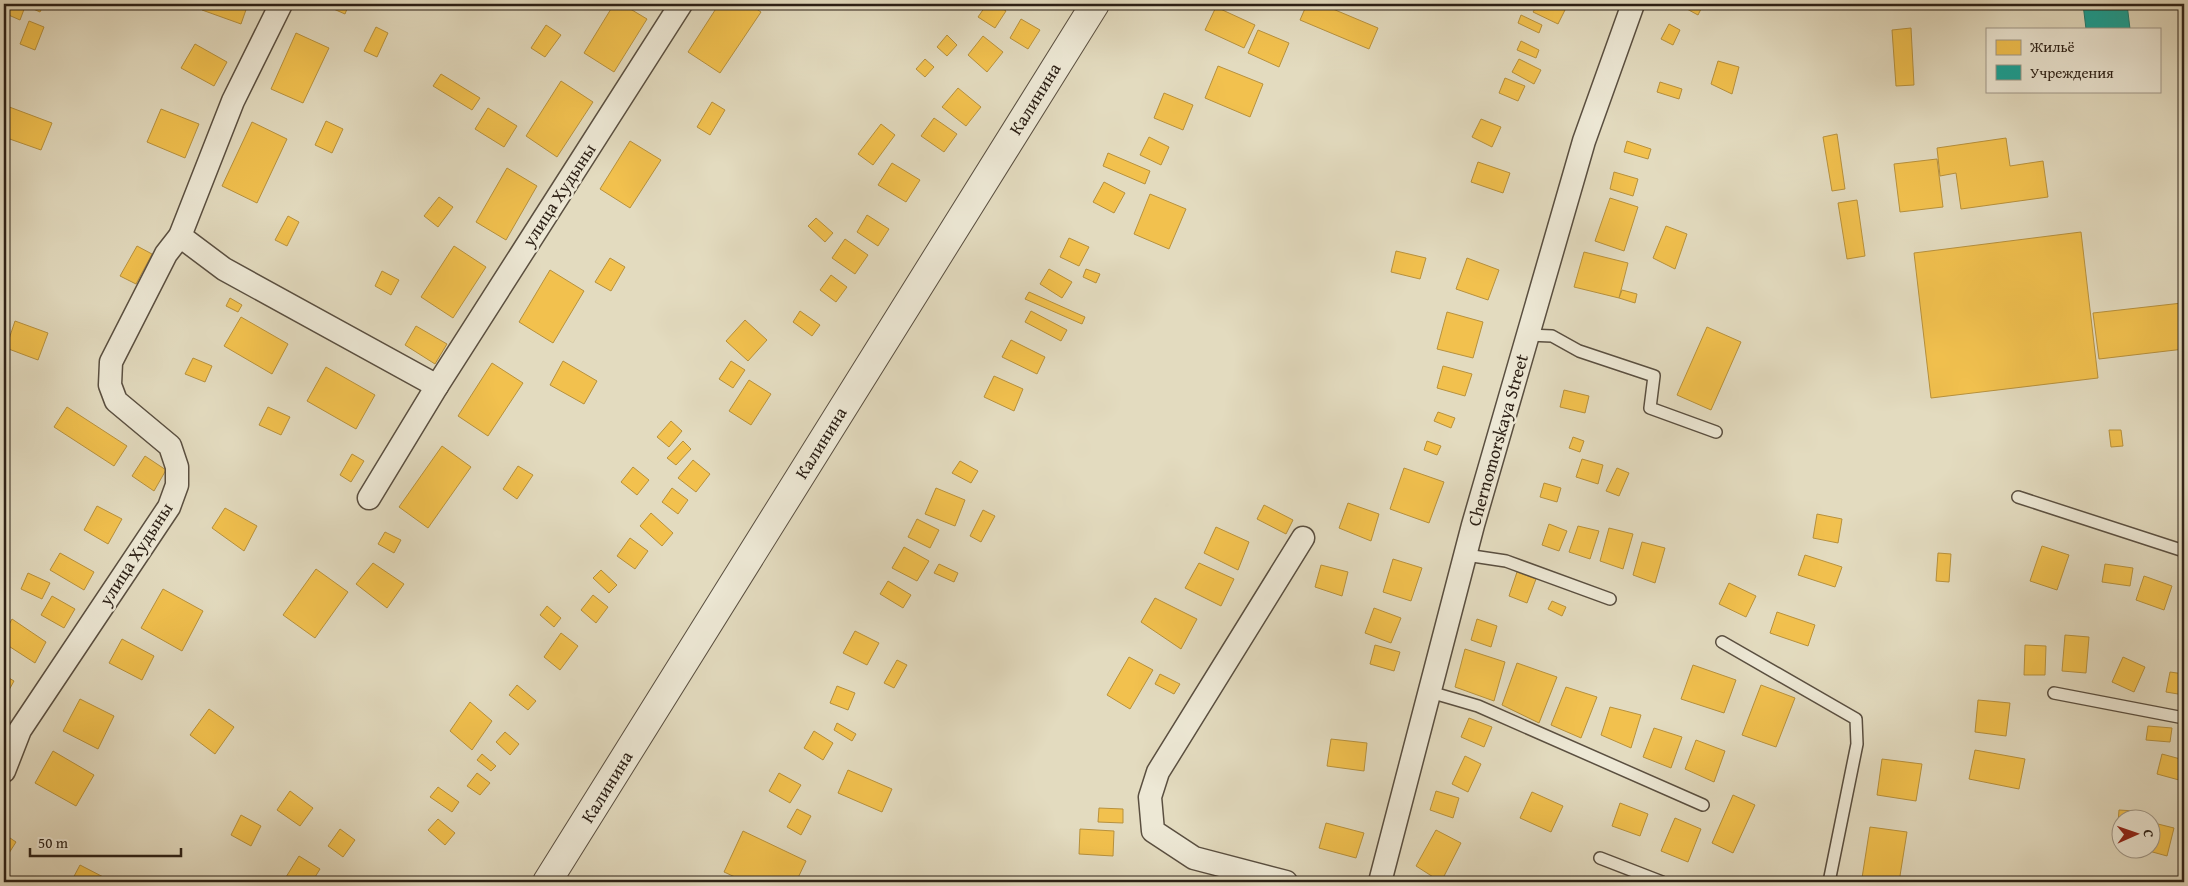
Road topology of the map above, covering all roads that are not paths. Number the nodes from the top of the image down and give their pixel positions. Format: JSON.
{"nodes":[{"id":1,"x":281,"y":4,"type":"edge"},
{"id":2,"x":681,"y":4,"type":"edge"},
{"id":3,"x":1095,"y":4,"type":"edge"},
{"id":4,"x":1633,"y":4,"type":"edge"},
{"id":5,"x":180,"y":236,"type":"junction"},
{"id":6,"x":1528,"y":335,"type":"junction"},
{"id":7,"x":437,"y":386,"type":"junction"},
{"id":8,"x":1716,"y":432,"type":"dead end"},
{"id":9,"x":2018,"y":497,"type":"dead end"},
{"id":10,"x":370,"y":498,"type":"dead end"},
{"id":11,"x":1303,"y":538,"type":"dead end"},
{"id":12,"x":2184,"y":551,"type":"edge"},
{"id":13,"x":1466,"y":555,"type":"junction"},
{"id":14,"x":1610,"y":599,"type":"dead end"},
{"id":15,"x":1722,"y":642,"type":"dead end"},
{"id":16,"x":1430,"y":692,"type":"junction"},
{"id":17,"x":2054,"y":693,"type":"dead end"},
{"id":18,"x":2184,"y":718,"type":"edge"},
{"id":19,"x":4,"y":771,"type":"edge"},
{"id":20,"x":1704,"y":805,"type":"dead end"},
{"id":21,"x":1600,"y":858,"type":"dead end"},
{"id":22,"x":547,"y":882,"type":"edge"},
{"id":23,"x":1286,"y":882,"type":"edge"},
{"id":24,"x":1380,"y":882,"type":"edge"},
{"id":25,"x":1662,"y":882,"type":"edge"},
{"id":26,"x":1828,"y":882,"type":"edge"}],
"edges":[{"from":1,"to":5,"type":"street","name":"улица Худыны"},
{"from":2,"to":7,"type":"street","name":"улица Худыны"},
{"from":3,"to":22,"type":"street","name":"Калинина"},
{"from":4,"to":6,"type":"street","name":"Chernomorskaya Street"},
{"from":5,"to":7,"type":"street"},
{"from":5,"to":19,"type":"street","name":"улица Худыны"},
{"from":6,"to":8,"type":"lane"},
{"from":6,"to":13,"type":"street","name":"Chernomorskaya Street"},
{"from":7,"to":10,"type":"street","name":"улица Худыны"},
{"from":9,"to":12,"type":"lane"},
{"from":11,"to":23,"type":"street"},
{"from":13,"to":14,"type":"lane"},
{"from":13,"to":16,"type":"street","name":"Chernomorskaya Street"},
{"from":15,"to":26,"type":"lane"},
{"from":16,"to":20,"type":"lane"},
{"from":16,"to":24,"type":"street","name":"Chernomorskaya Street"},
{"from":17,"to":18,"type":"lane"},
{"from":21,"to":25,"type":"lane"}]}
